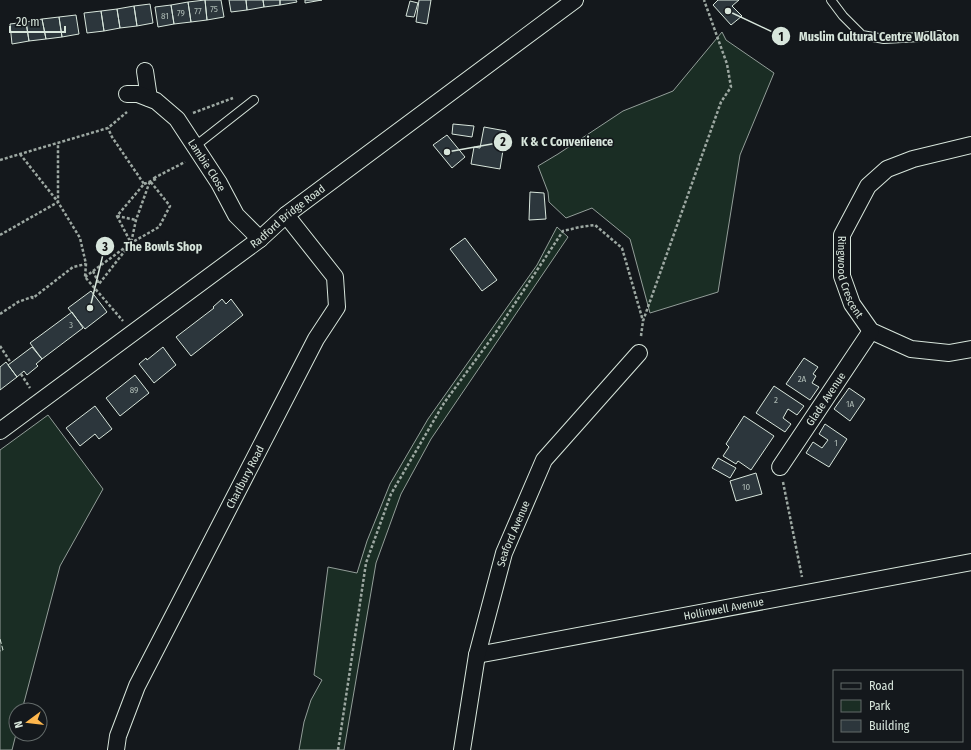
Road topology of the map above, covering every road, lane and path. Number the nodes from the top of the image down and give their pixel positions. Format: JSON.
{"nodes":[{"id":1,"x":574,"y":0,"type":"edge"},
{"id":2,"x":704,"y":0,"type":"edge"},
{"id":3,"x":831,"y":0,"type":"edge"},
{"id":4,"x":939,"y":35,"type":"dead end"},
{"id":5,"x":145,"y":71,"type":"dead end"},
{"id":6,"x":138,"y":95,"type":"junction"},
{"id":7,"x":234,"y":98,"type":"dead end"},
{"id":8,"x":254,"y":100,"type":"dead end"},
{"id":9,"x":177,"y":119,"type":"junction"},
{"id":10,"x":108,"y":128,"type":"junction"},
{"id":11,"x":58,"y":143,"type":"junction"},
{"id":12,"x":971,"y":145,"type":"edge"},
{"id":13,"x":197,"y":150,"type":"junction"},
{"id":14,"x":20,"y":154,"type":"junction"},
{"id":15,"x":0,"y":160,"type":"edge"},
{"id":16,"x":150,"y":181,"type":"junction"},
{"id":17,"x":144,"y":184,"type":"junction"},
{"id":18,"x":58,"y":202,"type":"junction"},
{"id":19,"x":286,"y":214,"type":"junction"},
{"id":20,"x":117,"y":216,"type":"junction"},
{"id":21,"x":136,"y":220,"type":"junction"},
{"id":22,"x":0,"y":235,"type":"edge"},
{"id":23,"x":260,"y":239,"type":"junction"},
{"id":24,"x":131,"y":243,"type":"junction"},
{"id":25,"x":86,"y":264,"type":"junction"},
{"id":26,"x":93,"y":271,"type":"junction"},
{"id":27,"x":85,"y":277,"type":"junction"},
{"id":28,"x":0,"y":314,"type":"edge"},
{"id":29,"x":643,"y":321,"type":"junction"},
{"id":30,"x":871,"y":331,"type":"junction"},
{"id":31,"x":134,"y":333,"type":"junction"},
{"id":32,"x":0,"y":346,"type":"edge"},
{"id":33,"x":971,"y":349,"type":"edge"},
{"id":34,"x":639,"y":353,"type":"joint"},
{"id":35,"x":11,"y":362,"type":"dead end"},
{"id":36,"x":0,"y":431,"type":"edge"},
{"id":37,"x":780,"y":467,"type":"joint"},
{"id":38,"x":971,"y":562,"type":"edge"},
{"id":39,"x":805,"y":594,"type":"junction"},
{"id":40,"x":477,"y":655,"type":"junction"},
{"id":41,"x":116,"y":750,"type":"edge"},
{"id":42,"x":338,"y":750,"type":"edge"},
{"id":43,"x":462,"y":750,"type":"edge"}],
"edges":[{"from":1,"to":19,"type":"street","name":"Radford Bridge Road"},
{"from":2,"to":29,"type":"path"},
{"from":3,"to":4,"type":"lane"},
{"from":5,"to":6,"type":"street"},
{"from":6,"to":9,"type":"street","name":"Lambie Close"},
{"from":6,"to":10,"type":"path"},
{"from":7,"to":9,"type":"path"},
{"from":8,"to":13,"type":"lane"},
{"from":9,"to":13,"type":"street","name":"Lambie Close"},
{"from":10,"to":11,"type":"path"},
{"from":10,"to":17,"type":"path"},
{"from":11,"to":14,"type":"path"},
{"from":11,"to":18,"type":"path"},
{"from":12,"to":30,"type":"street","name":"Ringwood Crescent"},
{"from":13,"to":16,"type":"path"},
{"from":13,"to":23,"type":"street","name":"Lambie Close"},
{"from":14,"to":15,"type":"path"},
{"from":14,"to":18,"type":"path"},
{"from":16,"to":17,"type":"path"},
{"from":16,"to":21,"type":"path"},
{"from":16,"to":24,"type":"path"},
{"from":17,"to":20,"type":"path"},
{"from":18,"to":22,"type":"path"},
{"from":18,"to":25,"type":"path"},
{"from":19,"to":23,"type":"street","name":"Radford Bridge Road"},
{"from":19,"to":41,"type":"street","name":"Charlbury Road"},
{"from":20,"to":21,"type":"path"},
{"from":20,"to":24,"type":"path"},
{"from":21,"to":24,"type":"path"},
{"from":23,"to":31,"type":"street","name":"Radford Bridge Road"},
{"from":24,"to":26,"type":"path"},
{"from":24,"to":26,"type":"path"},
{"from":25,"to":27,"type":"path"},
{"from":25,"to":28,"type":"path"},
{"from":26,"to":27,"type":"path"},
{"from":27,"to":31,"type":"path"},
{"from":29,"to":34,"type":"path"},
{"from":29,"to":42,"type":"path"},
{"from":30,"to":33,"type":"street","name":"Ringwood Crescent"},
{"from":30,"to":37,"type":"street","name":"Glade Avenue"},
{"from":31,"to":36,"type":"street","name":"Radford Bridge Road"},
{"from":32,"to":35,"type":"path"},
{"from":34,"to":40,"type":"street","name":"Seaford Avenue"},
{"from":37,"to":39,"type":"path"},
{"from":38,"to":39,"type":"street","name":"Hollinwell Avenue"},
{"from":39,"to":40,"type":"street","name":"Hollinwell Avenue"},
{"from":40,"to":43,"type":"street","name":"Seaford Avenue"}]}
